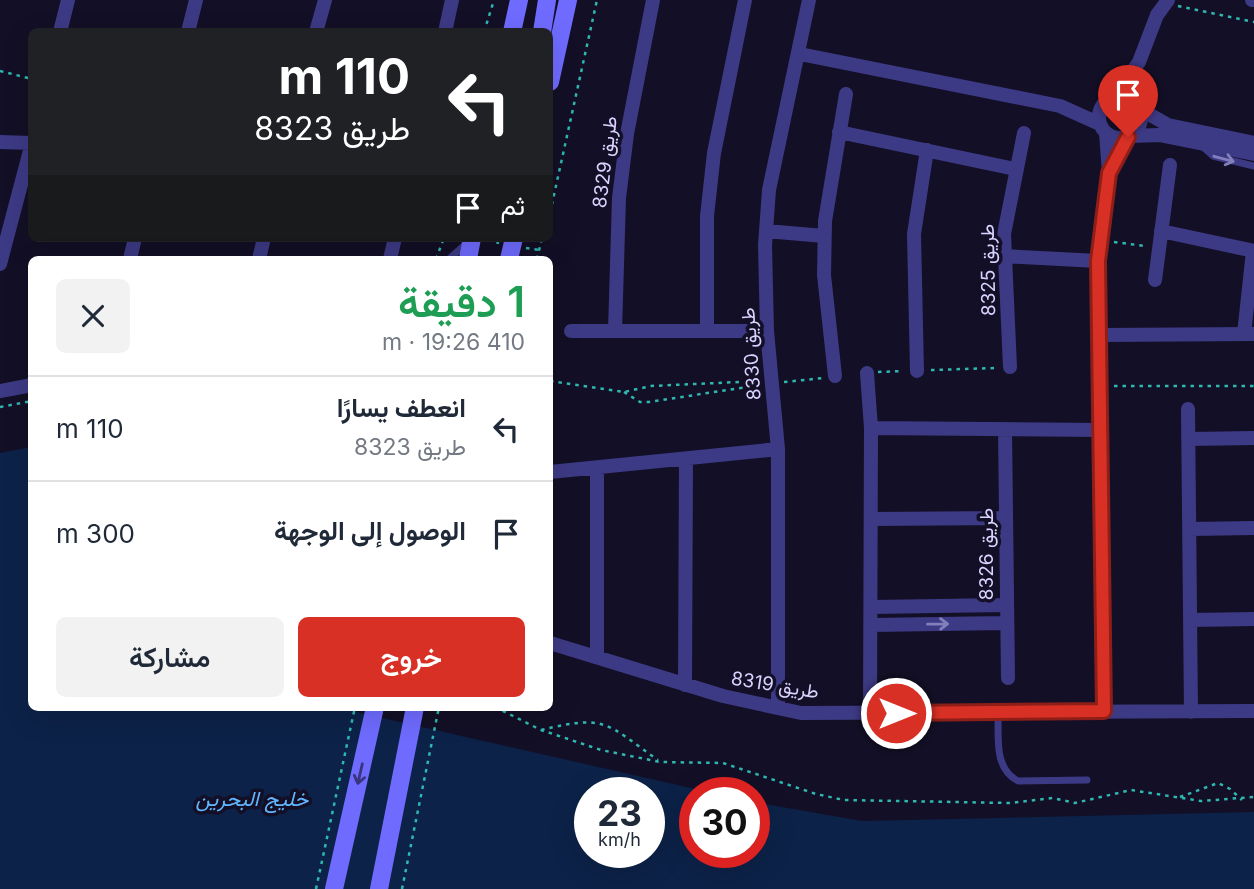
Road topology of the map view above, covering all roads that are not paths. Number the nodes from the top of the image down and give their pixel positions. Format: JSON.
{"nodes":[{"id":1,"x":68,"y":0,"type":"edge"},
{"id":2,"x":196,"y":0,"type":"edge"},
{"id":3,"x":325,"y":0,"type":"edge"},
{"id":4,"x":452,"y":0,"type":"edge"},
{"id":5,"x":519,"y":0,"type":"edge"},
{"id":6,"x":547,"y":0,"type":"edge"},
{"id":7,"x":568,"y":0,"type":"edge"},
{"id":8,"x":653,"y":0,"type":"edge"},
{"id":9,"x":745,"y":0,"type":"edge"},
{"id":10,"x":808,"y":0,"type":"edge"},
{"id":11,"x":1161,"y":5,"type":"edge"},
{"id":12,"x":61,"y":28,"type":"edge"},
{"id":13,"x":189,"y":28,"type":"edge"},
{"id":14,"x":317,"y":28,"type":"edge"},
{"id":15,"x":446,"y":28,"type":"edge"},
{"id":16,"x":513,"y":28,"type":"edge"},
{"id":17,"x":543,"y":28,"type":"edge"},
{"id":18,"x":800,"y":54,"type":"junction"},
{"id":19,"x":1139,"y":62,"type":"junction"},
{"id":20,"x":553,"y":68,"type":"edge"},
{"id":21,"x":846,"y":94,"type":"dead end"},
{"id":22,"x":1110,"y":98,"type":"junction"},
{"id":23,"x":1060,"y":106,"type":"junction"},
{"id":24,"x":1139,"y":107,"type":"junction"},
{"id":25,"x":1103,"y":128,"type":"junction"},
{"id":26,"x":839,"y":132,"type":"junction"},
{"id":27,"x":1024,"y":133,"type":"dead end"},
{"id":28,"x":1129,"y":136,"type":"junction"},
{"id":29,"x":0,"y":142,"type":"edge"},
{"id":30,"x":1199,"y":142,"type":"junction"},
{"id":31,"x":28,"y":143,"type":"edge"},
{"id":32,"x":1254,"y":143,"type":"edge"},
{"id":33,"x":927,"y":150,"type":"junction"},
{"id":34,"x":1254,"y":154,"type":"edge"},
{"id":35,"x":1170,"y":165,"type":"dead end"},
{"id":36,"x":1254,"y":166,"type":"edge"},
{"id":37,"x":1015,"y":169,"type":"junction"},
{"id":38,"x":1109,"y":173,"type":"junction"},
{"id":39,"x":26,"y":185,"type":"edge"},
{"id":40,"x":766,"y":231,"type":"junction"},
{"id":41,"x":1161,"y":231,"type":"junction"},
{"id":42,"x":824,"y":236,"type":"junction"},
{"id":43,"x":468,"y":242,"type":"edge"},
{"id":44,"x":1253,"y":251,"type":"edge"},
{"id":45,"x":452,"y":256,"type":"edge"},
{"id":46,"x":1003,"y":256,"type":"junction"},
{"id":47,"x":1098,"y":261,"type":"junction"},
{"id":48,"x":0,"y":264,"type":"edge"},
{"id":49,"x":1155,"y":280,"type":"dead end"},
{"id":50,"x":571,"y":331,"type":"dead end"},
{"id":51,"x":615,"y":331,"type":"junction"},
{"id":52,"x":706,"y":331,"type":"junction"},
{"id":53,"x":767,"y":331,"type":"junction"},
{"id":54,"x":1249,"y":334,"type":"edge"},
{"id":55,"x":1100,"y":335,"type":"junction"},
{"id":56,"x":1010,"y":367,"type":"road end"},
{"id":57,"x":917,"y":371,"type":"road end"},
{"id":58,"x":867,"y":373,"type":"road end"},
{"id":59,"x":835,"y":376,"type":"road end"},
{"id":60,"x":28,"y":386,"type":"edge"},
{"id":61,"x":0,"y":391,"type":"edge"},
{"id":62,"x":1188,"y":409,"type":"dead end"},
{"id":63,"x":871,"y":428,"type":"junction"},
{"id":64,"x":1005,"y":429,"type":"junction"},
{"id":65,"x":1100,"y":430,"type":"junction"},
{"id":66,"x":1254,"y":438,"type":"edge"},
{"id":67,"x":1188,"y":439,"type":"junction"},
{"id":68,"x":778,"y":449,"type":"junction"},
{"id":69,"x":685,"y":459,"type":"junction"},
{"id":70,"x":597,"y":468,"type":"junction"},
{"id":71,"x":553,"y":472,"type":"edge"},
{"id":72,"x":1005,"y":518,"type":"junction"},
{"id":73,"x":871,"y":519,"type":"junction"},
{"id":74,"x":1189,"y":528,"type":"junction"},
{"id":75,"x":1254,"y":528,"type":"edge"},
{"id":76,"x":1005,"y":605,"type":"junction"},
{"id":77,"x":871,"y":607,"type":"junction"},
{"id":78,"x":1254,"y":619,"type":"edge"},
{"id":79,"x":1190,"y":620,"type":"junction"},
{"id":80,"x":1005,"y":623,"type":"junction"},
{"id":81,"x":871,"y":625,"type":"junction"},
{"id":82,"x":553,"y":644,"type":"edge"},
{"id":83,"x":597,"y":657,"type":"junction"},
{"id":84,"x":1008,"y":678,"type":"dead end"},
{"id":85,"x":685,"y":685,"type":"junction"},
{"id":86,"x":778,"y":708,"type":"junction"},
{"id":87,"x":375,"y":711,"type":"edge"},
{"id":88,"x":415,"y":711,"type":"edge"},
{"id":89,"x":1104,"y":711,"type":"junction"},
{"id":90,"x":1254,"y":711,"type":"edge"},
{"id":91,"x":998,"y":712,"type":"junction"},
{"id":92,"x":1191,"y":712,"type":"junction"},
{"id":93,"x":870,"y":713,"type":"junction"},
{"id":94,"x":1087,"y":780,"type":"dead end"},
{"id":95,"x":334,"y":889,"type":"edge"},
{"id":96,"x":379,"y":889,"type":"edge"}],
"edges":[{"from":1,"to":12,"type":"street"},
{"from":2,"to":13,"type":"street"},
{"from":3,"to":14,"type":"street"},
{"from":4,"to":15,"type":"street"},
{"from":5,"to":16,"type":"street"},
{"from":6,"to":17,"type":"street"},
{"from":7,"to":20,"type":"street"},
{"from":8,"to":51,"type":"street","name":"طريق 8329"},
{"from":9,"to":52,"type":"street"},
{"from":10,"to":18,"type":"street","name":"طريق 8330"},
{"from":11,"to":19,"type":"street"},
{"from":18,"to":23,"type":"street"},
{"from":18,"to":40,"type":"street","name":"طريق 8330"},
{"from":19,"to":22,"type":"street"},
{"from":19,"to":24,"type":"street"},
{"from":21,"to":26,"type":"street"},
{"from":22,"to":23,"type":"street"},
{"from":22,"to":24,"type":"street"},
{"from":22,"to":25,"type":"street"},
{"from":23,"to":25,"type":"street"},
{"from":24,"to":28,"type":"street"},
{"from":24,"to":32,"type":"street"},
{"from":25,"to":28,"type":"street"},
{"from":25,"to":38,"type":"street"},
{"from":26,"to":33,"type":"street"},
{"from":26,"to":42,"type":"street"},
{"from":27,"to":37,"type":"street","name":"طريق 8325"},
{"from":28,"to":30,"type":"street"},
{"from":28,"to":38,"type":"street"},
{"from":29,"to":31,"type":"street"},
{"from":30,"to":34,"type":"street"},
{"from":30,"to":36,"type":"lane","one_way":true},
{"from":33,"to":37,"type":"street"},
{"from":33,"to":57,"type":"street"},
{"from":35,"to":41,"type":"street"},
{"from":37,"to":46,"type":"street","name":"طريق 8325"},
{"from":38,"to":47,"type":"street"},
{"from":39,"to":48,"type":"street"},
{"from":40,"to":42,"type":"street"},
{"from":40,"to":53,"type":"street","name":"طريق 8330"},
{"from":41,"to":44,"type":"street"},
{"from":41,"to":49,"type":"street"},
{"from":42,"to":59,"type":"street"},
{"from":43,"to":45,"type":"lane"},
{"from":44,"to":54,"type":"street"},
{"from":46,"to":47,"type":"street"},
{"from":46,"to":56,"type":"street","name":"طريق 8325"},
{"from":47,"to":55,"type":"street"},
{"from":50,"to":51,"type":"street"},
{"from":51,"to":52,"type":"street"},
{"from":52,"to":53,"type":"street"},
{"from":53,"to":68,"type":"street","name":"طريق 8330"},
{"from":54,"to":55,"type":"street"},
{"from":55,"to":65,"type":"street"},
{"from":58,"to":63,"type":"street"},
{"from":60,"to":61,"type":"street"},
{"from":62,"to":67,"type":"street"},
{"from":63,"to":64,"type":"street"},
{"from":63,"to":73,"type":"street"},
{"from":64,"to":65,"type":"street"},
{"from":64,"to":72,"type":"street","name":"طريق 8326"},
{"from":65,"to":89,"type":"street"},
{"from":66,"to":67,"type":"street"},
{"from":67,"to":74,"type":"street"},
{"from":68,"to":69,"type":"street"},
{"from":68,"to":86,"type":"street","name":"طريق 8330"},
{"from":69,"to":70,"type":"street"},
{"from":69,"to":85,"type":"street"},
{"from":70,"to":71,"type":"street"},
{"from":70,"to":83,"type":"street"},
{"from":72,"to":73,"type":"street"},
{"from":72,"to":76,"type":"street","name":"طريق 8326"},
{"from":73,"to":77,"type":"street"},
{"from":74,"to":75,"type":"street"},
{"from":74,"to":79,"type":"street"},
{"from":76,"to":77,"type":"street"},
{"from":76,"to":80,"type":"street","name":"طريق 8326"},
{"from":77,"to":81,"type":"street"},
{"from":78,"to":79,"type":"street"},
{"from":79,"to":92,"type":"street"},
{"from":81,"to":80,"type":"street","one_way":true},
{"from":80,"to":84,"type":"street","name":"طريق 8326"},
{"from":81,"to":93,"type":"street"},
{"from":82,"to":83,"type":"street","name":"طريق 8319"},
{"from":83,"to":85,"type":"street","name":"طريق 8319"},
{"from":85,"to":86,"type":"street","name":"طريق 8319"},
{"from":86,"to":93,"type":"street","name":"طريق 8319"},
{"from":87,"to":95,"type":"street","one_way":true},
{"from":88,"to":96,"type":"street"},
{"from":89,"to":91,"type":"street","name":"طريق 8319"},
{"from":89,"to":92,"type":"street","name":"طريق 8319"},
{"from":90,"to":92,"type":"street","name":"طريق 8319"},
{"from":91,"to":93,"type":"street","name":"طريق 8319"},
{"from":91,"to":94,"type":"lane"}]}
